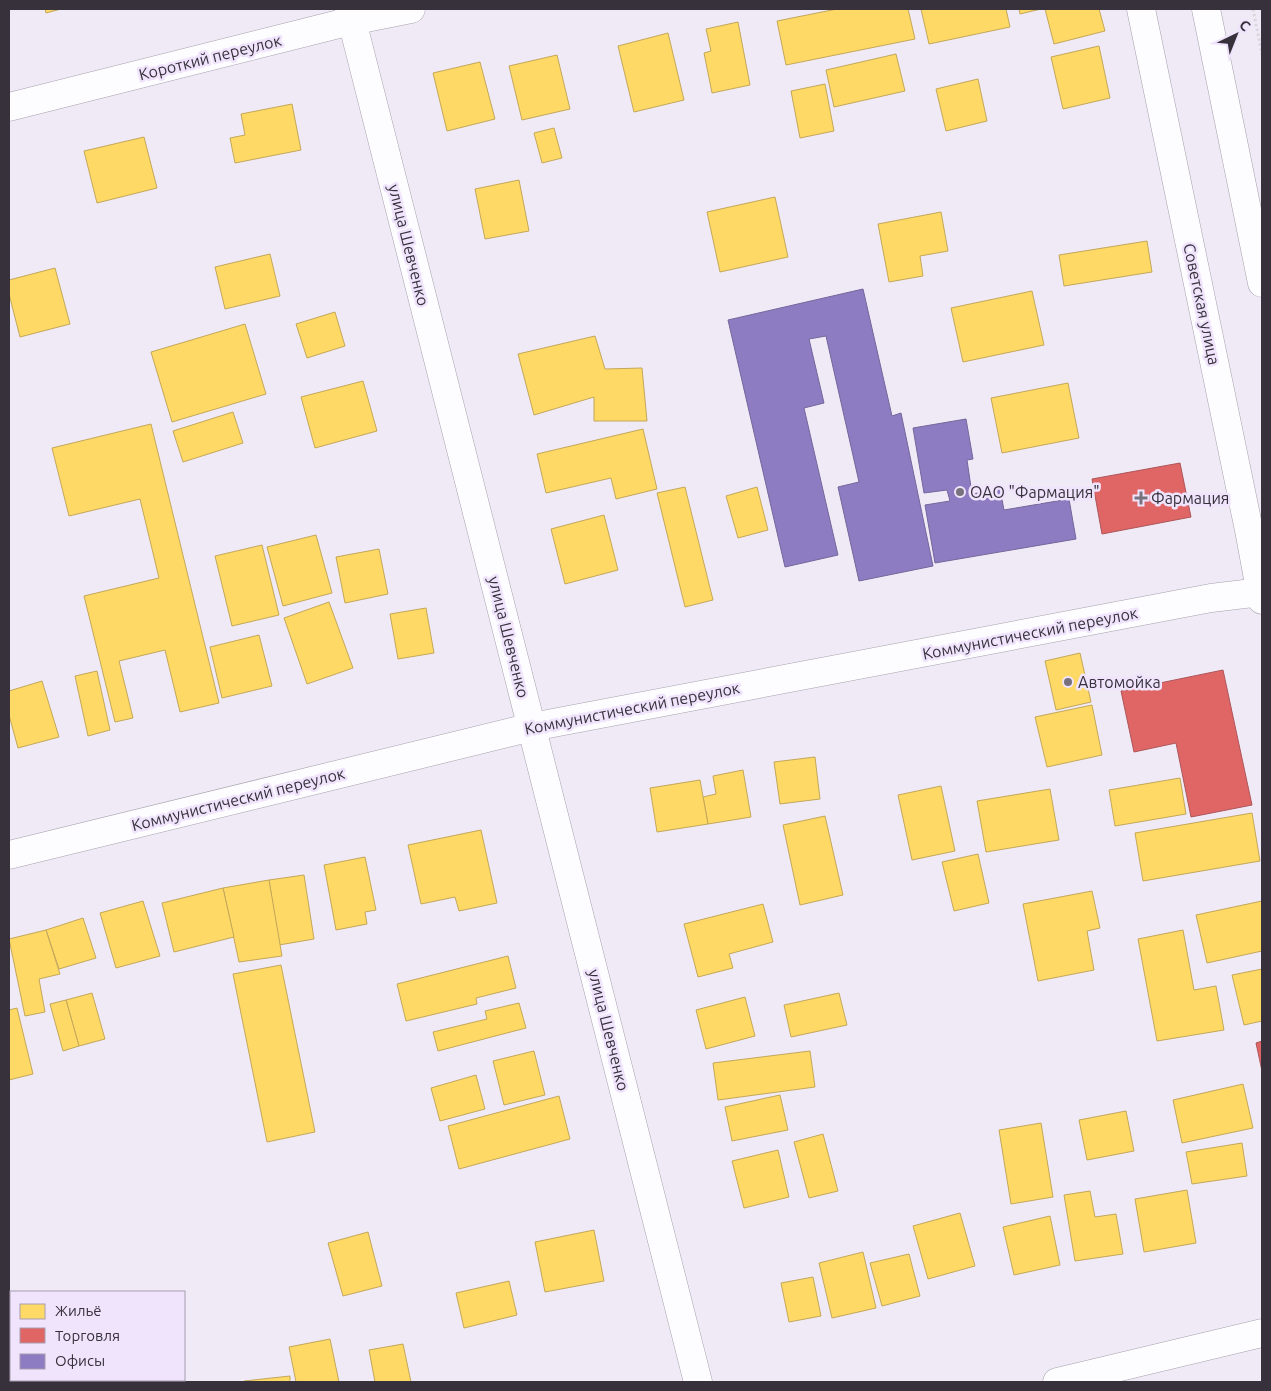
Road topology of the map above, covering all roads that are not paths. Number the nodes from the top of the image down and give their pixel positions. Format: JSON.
{"nodes":[{"id":1,"x":411,"y":9,"type":"edge"},
{"id":2,"x":1141,"y":9,"type":"edge"},
{"id":3,"x":1206,"y":9,"type":"edge"},
{"id":4,"x":350,"y":15,"type":"edge"},
{"id":5,"x":9,"y":107,"type":"edge"},
{"id":6,"x":1262,"y":283,"type":"edge"},
{"id":7,"x":1262,"y":594,"type":"edge"},
{"id":8,"x":532,"y":727,"type":"junction"},
{"id":9,"x":9,"y":854,"type":"edge"},
{"id":10,"x":1262,"y":1333,"type":"edge"},
{"id":11,"x":698,"y":1382,"type":"edge"},
{"id":12,"x":1057,"y":1382,"type":"edge"}],
"edges":[{"from":1,"to":4,"type":"street","name":"Короткий переулок"},
{"from":2,"to":7,"type":"street","name":"Советская улица"},
{"from":3,"to":6,"type":"street"},
{"from":4,"to":5,"type":"street","name":"Короткий переулок"},
{"from":4,"to":8,"type":"street","name":"улица Шевченко"},
{"from":7,"to":8,"type":"street","name":"Коммунистический переулок"},
{"from":8,"to":9,"type":"street","name":"Коммунистический переулок"},
{"from":8,"to":11,"type":"street","name":"улица Шевченко"},
{"from":10,"to":12,"type":"street"}]}
